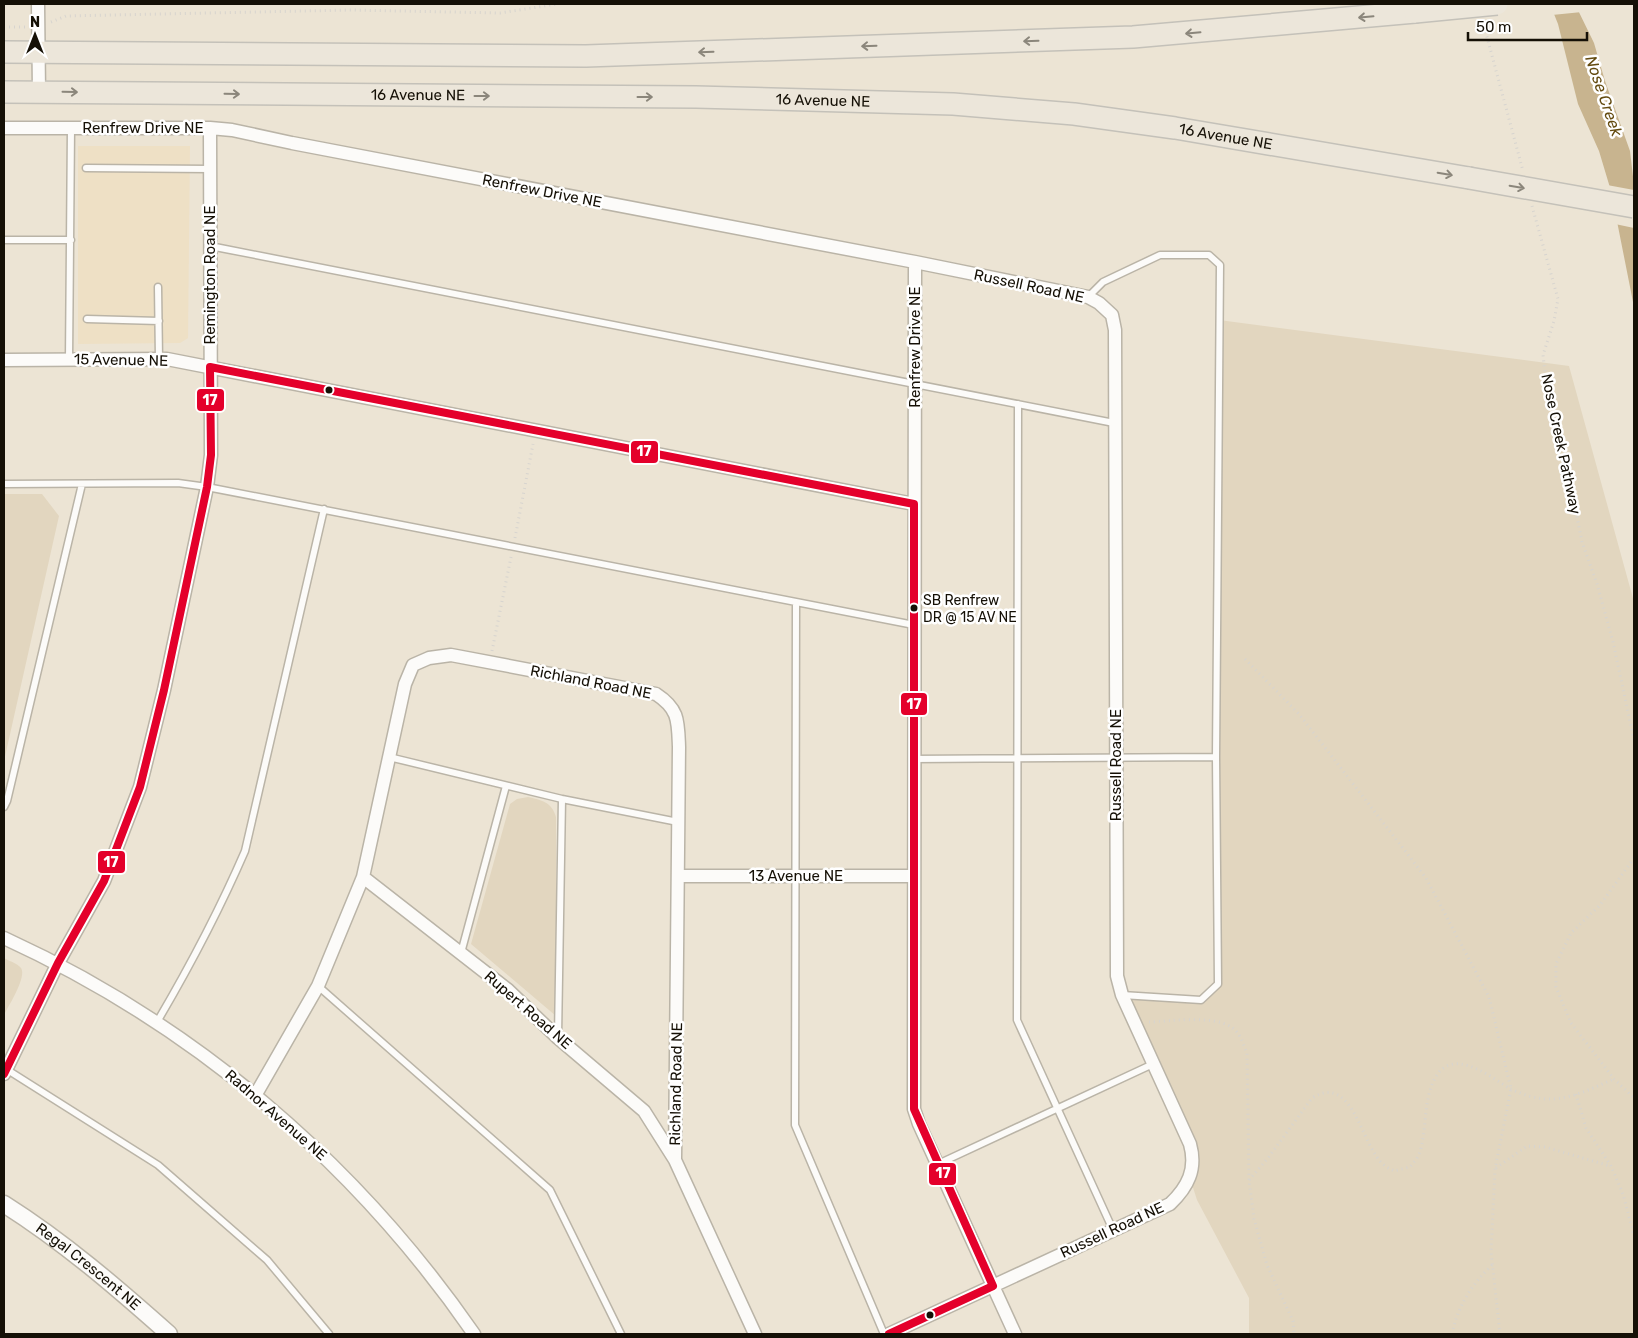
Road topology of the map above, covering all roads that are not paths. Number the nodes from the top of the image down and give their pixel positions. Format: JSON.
{"nodes":[{"id":1,"x":38,"y":4,"type":"edge"},
{"id":2,"x":1489,"y":8,"type":"edge"},
{"id":3,"x":4,"y":52,"type":"edge"},
{"id":4,"x":38,"y":52,"type":"junction"},
{"id":5,"x":4,"y":92,"type":"edge"},
{"id":6,"x":39,"y":92,"type":"junction"},
{"id":7,"x":4,"y":128,"type":"edge"},
{"id":8,"x":71,"y":128,"type":"junction"},
{"id":9,"x":210,"y":128,"type":"junction"},
{"id":10,"x":86,"y":168,"type":"dead end"},
{"id":11,"x":210,"y":169,"type":"junction"},
{"id":12,"x":1634,"y":207,"type":"edge"},
{"id":13,"x":4,"y":240,"type":"edge"},
{"id":14,"x":71,"y":240,"type":"junction"},
{"id":15,"x":210,"y":246,"type":"junction"},
{"id":16,"x":915,"y":262,"type":"junction"},
{"id":17,"x":158,"y":288,"type":"dead end"},
{"id":18,"x":1088,"y":297,"type":"junction"},
{"id":19,"x":87,"y":319,"type":"dead end"},
{"id":20,"x":158,"y":321,"type":"junction"},
{"id":21,"x":158,"y":359,"type":"junction"},
{"id":22,"x":4,"y":360,"type":"edge"},
{"id":23,"x":69,"y":360,"type":"junction"},
{"id":24,"x":210,"y":367,"type":"junction"},
{"id":25,"x":915,"y":385,"type":"junction"},
{"id":26,"x":1018,"y":404,"type":"junction"},
{"id":27,"x":1114,"y":423,"type":"junction"},
{"id":28,"x":4,"y":484,"type":"edge"},
{"id":29,"x":82,"y":484,"type":"junction"},
{"id":30,"x":208,"y":487,"type":"junction"},
{"id":31,"x":914,"y":504,"type":"junction"},
{"id":32,"x":324,"y":509,"type":"junction"},
{"id":33,"x":796,"y":602,"type":"junction"},
{"id":34,"x":914,"y":625,"type":"junction"},
{"id":35,"x":389,"y":758,"type":"junction"},
{"id":36,"x":1216,"y":758,"type":"junction"},
{"id":37,"x":913,"y":759,"type":"junction"},
{"id":38,"x":1019,"y":759,"type":"junction"},
{"id":39,"x":1116,"y":759,"type":"junction"},
{"id":40,"x":506,"y":786,"type":"junction"},
{"id":41,"x":562,"y":799,"type":"junction"},
{"id":42,"x":4,"y":807,"type":"edge"},
{"id":43,"x":678,"y":822,"type":"junction"},
{"id":44,"x":679,"y":876,"type":"junction"},
{"id":45,"x":797,"y":876,"type":"junction"},
{"id":46,"x":913,"y":876,"type":"junction"},
{"id":47,"x":363,"y":877,"type":"junction"},
{"id":48,"x":4,"y":938,"type":"edge"},
{"id":49,"x":461,"y":954,"type":"junction"},
{"id":50,"x":58,"y":963,"type":"junction"},
{"id":51,"x":318,"y":986,"type":"junction"},
{"id":52,"x":1122,"y":994,"type":"junction"},
{"id":53,"x":157,"y":1022,"type":"junction"},
{"id":54,"x":558,"y":1038,"type":"junction"},
{"id":55,"x":1153,"y":1064,"type":"junction"},
{"id":56,"x":5,"y":1072,"type":"edge"},
{"id":57,"x":256,"y":1094,"type":"junction"},
{"id":58,"x":1057,"y":1109,"type":"junction"},
{"id":59,"x":675,"y":1160,"type":"junction"},
{"id":60,"x":938,"y":1164,"type":"junction"},
{"id":61,"x":4,"y":1204,"type":"edge"},
{"id":62,"x":1113,"y":1230,"type":"junction"},
{"id":63,"x":992,"y":1286,"type":"junction"},
{"id":64,"x":170,"y":1334,"type":"edge"},
{"id":65,"x":329,"y":1334,"type":"edge"},
{"id":66,"x":474,"y":1334,"type":"edge"},
{"id":67,"x":621,"y":1334,"type":"edge"},
{"id":68,"x":755,"y":1334,"type":"edge"},
{"id":69,"x":884,"y":1334,"type":"edge"},
{"id":70,"x":889,"y":1334,"type":"edge"},
{"id":71,"x":1015,"y":1334,"type":"edge"}],
"edges":[{"from":1,"to":4,"type":"street"},
{"from":2,"to":4,"type":"highway","one_way":true,"bridge":true},
{"from":3,"to":4,"type":"highway"},
{"from":4,"to":6,"type":"street"},
{"from":5,"to":6,"type":"highway","name":"16 Avenue NE"},
{"from":6,"to":12,"type":"highway","name":"16 Avenue NE","one_way":true,"bridge":true},
{"from":7,"to":8,"type":"street","name":"Renfrew Drive NE"},
{"from":8,"to":9,"type":"street","name":"Renfrew Drive NE"},
{"from":8,"to":14,"type":"lane"},
{"from":9,"to":11,"type":"street","name":"Remington Road NE"},
{"from":9,"to":16,"type":"street","name":"Renfrew Drive NE"},
{"from":10,"to":11,"type":"lane"},
{"from":11,"to":15,"type":"street","name":"Remington Road NE"},
{"from":13,"to":14,"type":"lane"},
{"from":14,"to":23,"type":"lane"},
{"from":15,"to":24,"type":"street","name":"Remington Road NE"},
{"from":15,"to":25,"type":"lane"},
{"from":16,"to":18,"type":"street","name":"Russell Road NE"},
{"from":16,"to":25,"type":"street","name":"Renfrew Drive NE"},
{"from":17,"to":20,"type":"lane"},
{"from":18,"to":27,"type":"street","name":"Russell Road NE"},
{"from":18,"to":36,"type":"lane"},
{"from":19,"to":20,"type":"lane"},
{"from":20,"to":21,"type":"lane"},
{"from":21,"to":23,"type":"street","name":"15 Avenue NE"},
{"from":21,"to":24,"type":"street","name":"15 Avenue NE"},
{"from":22,"to":23,"type":"street","name":"15 Avenue NE"},
{"from":24,"to":30,"type":"street","name":"Remington Road NE"},
{"from":24,"to":31,"type":"street","name":"15 Avenue NE"},
{"from":25,"to":26,"type":"lane"},
{"from":25,"to":31,"type":"street","name":"Renfrew Drive NE"},
{"from":26,"to":27,"type":"lane"},
{"from":26,"to":38,"type":"lane"},
{"from":27,"to":39,"type":"street","name":"Russell Road NE"},
{"from":28,"to":29,"type":"lane"},
{"from":29,"to":30,"type":"lane"},
{"from":29,"to":42,"type":"lane"},
{"from":30,"to":32,"type":"lane"},
{"from":30,"to":50,"type":"street","name":"Remington Road NE"},
{"from":31,"to":34,"type":"street","name":"Renfrew Drive NE"},
{"from":32,"to":33,"type":"lane"},
{"from":32,"to":53,"type":"lane"},
{"from":33,"to":34,"type":"lane"},
{"from":33,"to":45,"type":"lane"},
{"from":34,"to":37,"type":"street","name":"Renfrew Drive NE"},
{"from":35,"to":40,"type":"lane"},
{"from":35,"to":43,"type":"street","name":"Richland Road NE"},
{"from":35,"to":47,"type":"street","name":"Richland Road NE"},
{"from":36,"to":39,"type":"lane"},
{"from":36,"to":52,"type":"lane"},
{"from":37,"to":38,"type":"lane"},
{"from":37,"to":46,"type":"street","name":"Renfrew Drive NE"},
{"from":38,"to":39,"type":"lane"},
{"from":38,"to":58,"type":"lane"},
{"from":39,"to":52,"type":"street","name":"Russell Road NE"},
{"from":40,"to":41,"type":"lane"},
{"from":40,"to":49,"type":"lane"},
{"from":41,"to":43,"type":"lane"},
{"from":41,"to":54,"type":"lane"},
{"from":43,"to":44,"type":"street","name":"Richland Road NE"},
{"from":44,"to":45,"type":"street","name":"13 Avenue NE"},
{"from":44,"to":59,"type":"street","name":"Richland Road NE"},
{"from":45,"to":46,"type":"street","name":"13 Avenue NE"},
{"from":45,"to":69,"type":"lane"},
{"from":46,"to":60,"type":"street","name":"Renfrew Drive NE"},
{"from":47,"to":49,"type":"street","name":"Rupert Road NE"},
{"from":47,"to":51,"type":"street","name":"Richland Road NE"},
{"from":48,"to":50,"type":"street","name":"Radnor Avenue NE"},
{"from":49,"to":54,"type":"street","name":"Rupert Road NE"},
{"from":50,"to":53,"type":"street","name":"Radnor Avenue NE"},
{"from":50,"to":56,"type":"street","name":"Remington Road NE"},
{"from":51,"to":57,"type":"street","name":"Richland Road NE"},
{"from":51,"to":67,"type":"lane"},
{"from":52,"to":55,"type":"street","name":"Russell Road NE"},
{"from":53,"to":57,"type":"street","name":"Radnor Avenue NE"},
{"from":54,"to":59,"type":"street","name":"Rupert Road NE"},
{"from":55,"to":58,"type":"lane"},
{"from":55,"to":62,"type":"street","name":"Russell Road NE"},
{"from":56,"to":65,"type":"lane"},
{"from":57,"to":66,"type":"street","name":"Radnor Avenue NE"},
{"from":58,"to":60,"type":"lane"},
{"from":58,"to":62,"type":"lane"},
{"from":59,"to":68,"type":"street","name":"Richland Road NE"},
{"from":60,"to":63,"type":"street","name":"Renfrew Drive NE"},
{"from":61,"to":64,"type":"street","name":"Regal Crescent NE"},
{"from":62,"to":63,"type":"street","name":"Russell Road NE"},
{"from":63,"to":70,"type":"street","name":"Russell Road NE"},
{"from":63,"to":71,"type":"street","name":"Renfrew Drive NE"}]}
